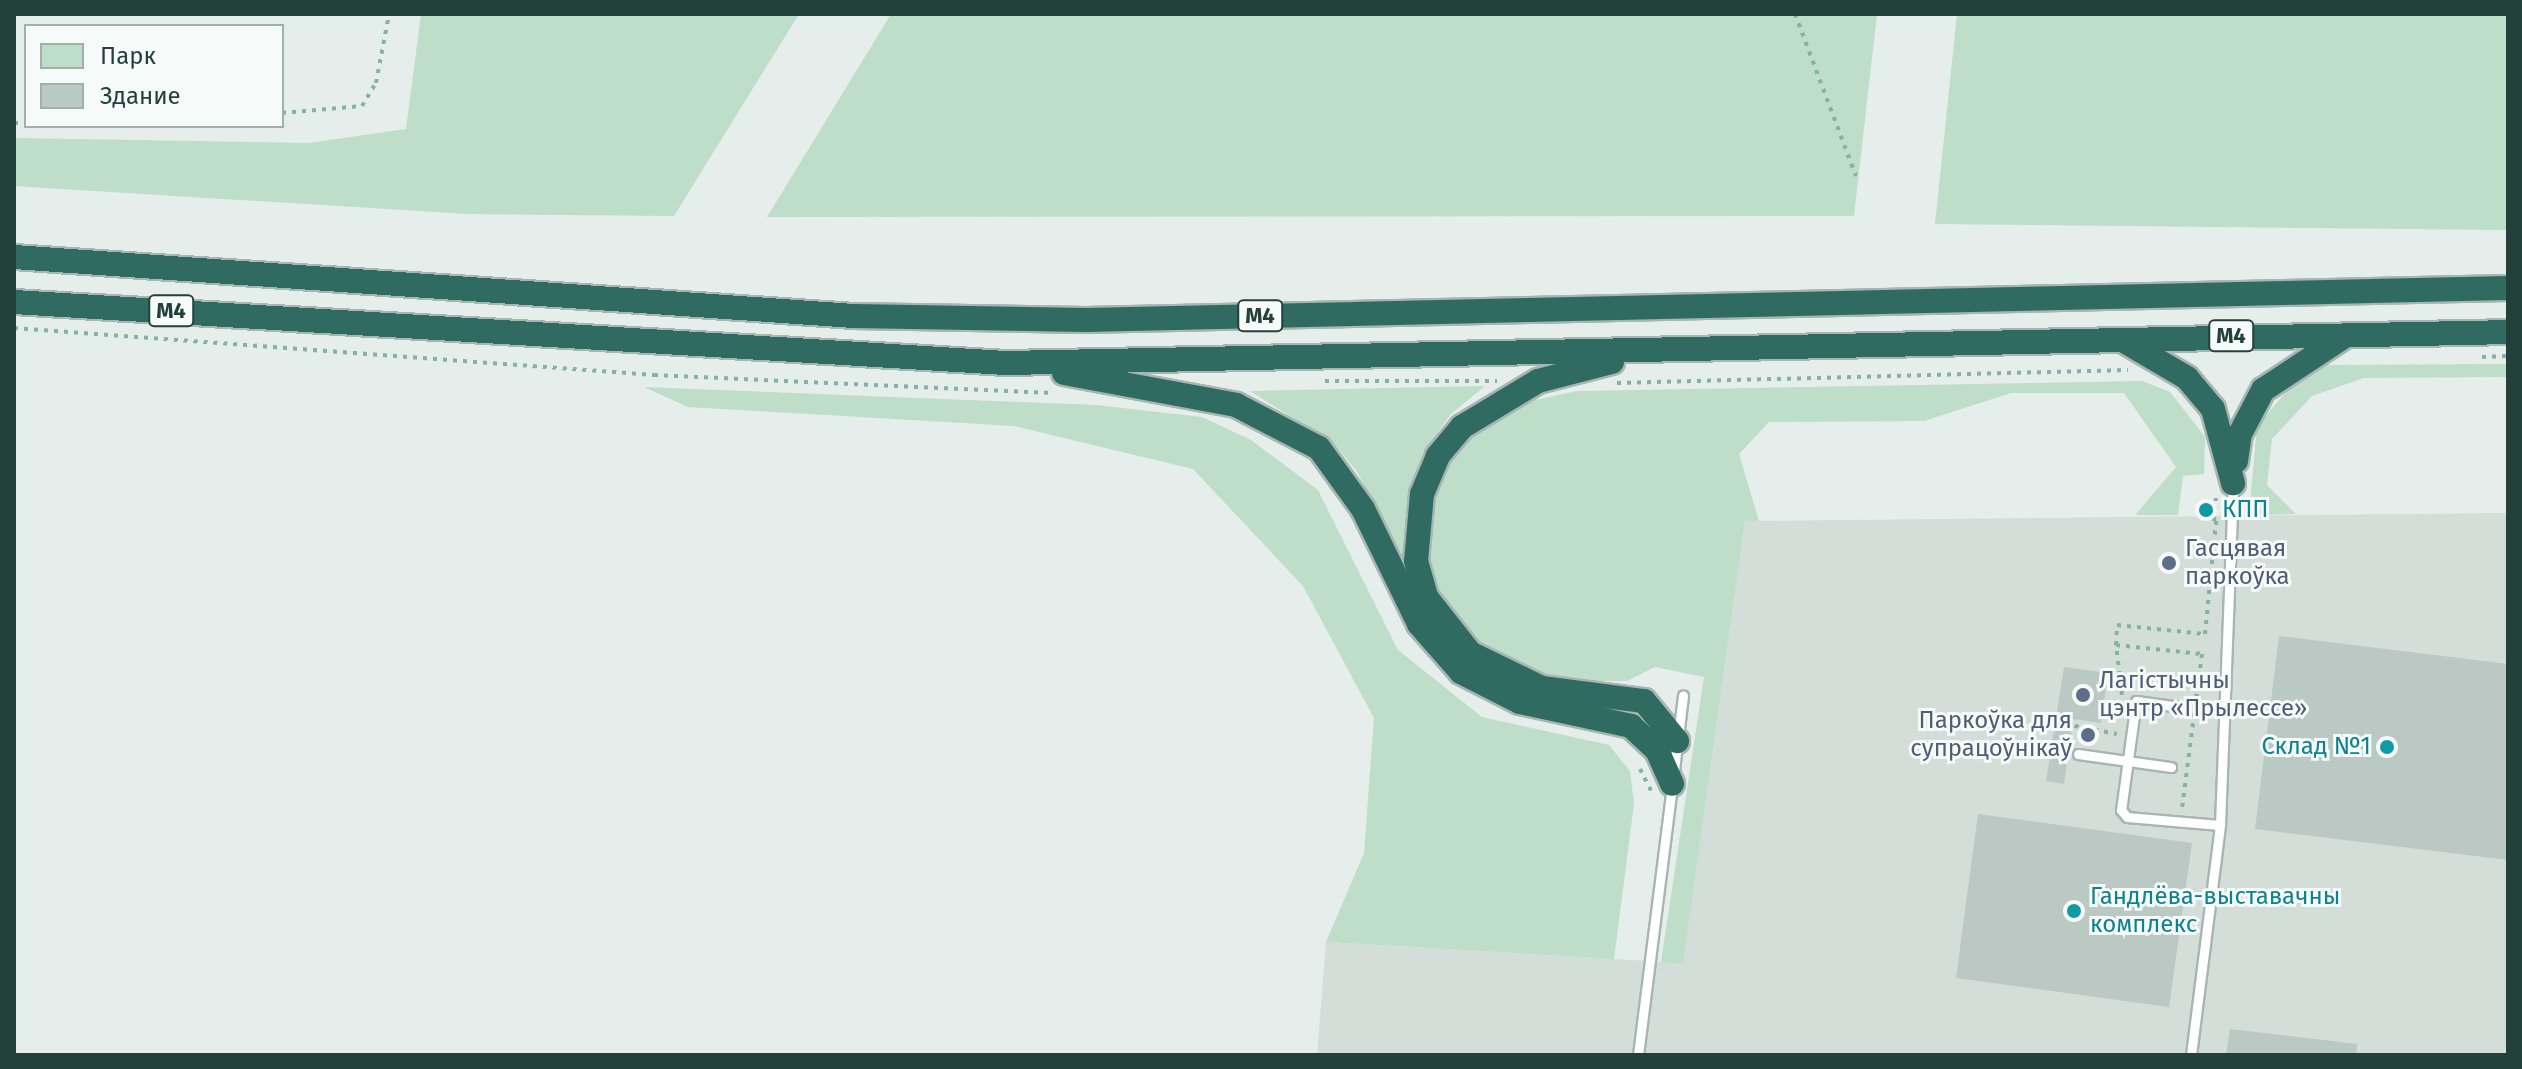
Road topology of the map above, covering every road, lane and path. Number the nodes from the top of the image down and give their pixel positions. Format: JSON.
{"nodes":[{"id":1,"x":389,"y":14,"type":"edge"},
{"id":2,"x":1795,"y":14,"type":"edge"},
{"id":3,"x":284,"y":113,"type":"edge"},
{"id":4,"x":1856,"y":176,"type":"dead end"},
{"id":5,"x":14,"y":257,"type":"edge"},
{"id":6,"x":2508,"y":288,"type":"edge"},
{"id":7,"x":14,"y":302,"type":"edge"},
{"id":8,"x":14,"y":328,"type":"edge"},
{"id":9,"x":2508,"y":332,"type":"edge"},
{"id":10,"x":2347,"y":335,"type":"junction"},
{"id":11,"x":2114,"y":337,"type":"junction"},
{"id":12,"x":1650,"y":352,"type":"junction"},
{"id":13,"x":2508,"y":356,"type":"edge"},
{"id":14,"x":2477,"y":357,"type":"dead end"},
{"id":15,"x":1007,"y":363,"type":"junction"},
{"id":16,"x":2142,"y":370,"type":"dead end"},
{"id":17,"x":1317,"y":381,"type":"dead end"},
{"id":18,"x":1538,"y":381,"type":"junction"},
{"id":19,"x":1612,"y":383,"type":"dead end"},
{"id":20,"x":1066,"y":394,"type":"dead end"},
{"id":21,"x":2225,"y":486,"type":"junction"},
{"id":22,"x":2214,"y":521,"type":"junction"},
{"id":23,"x":2232,"y":521,"type":"junction"},
{"id":24,"x":2116,"y":645,"type":"junction"},
{"id":25,"x":2202,"y":654,"type":"dead end"},
{"id":26,"x":1683,"y":696,"type":"dead end"},
{"id":27,"x":2121,"y":702,"type":"dead end"},
{"id":28,"x":2180,"y":707,"type":"dead end"},
{"id":29,"x":2119,"y":716,"type":"dead end"},
{"id":30,"x":2117,"y":731,"type":"dead end"},
{"id":31,"x":1677,"y":741,"type":"junction"},
{"id":32,"x":2078,"y":754,"type":"dead end"},
{"id":33,"x":1638,"y":760,"type":"dead end"},
{"id":34,"x":2127,"y":760,"type":"junction"},
{"id":35,"x":2171,"y":767,"type":"dead end"},
{"id":36,"x":1671,"y":789,"type":"junction"},
{"id":37,"x":2220,"y":825,"type":"junction"},
{"id":38,"x":1638,"y":1055,"type":"edge"},
{"id":39,"x":2191,"y":1055,"type":"edge"}],
"edges":[{"from":1,"to":3,"type":"path"},
{"from":2,"to":4,"type":"path"},
{"from":5,"to":6,"type":"highway","number":"М4"},
{"from":7,"to":15,"type":"highway","number":"М4"},
{"from":8,"to":20,"type":"path"},
{"from":9,"to":10,"type":"highway","number":"М4"},
{"from":10,"to":11,"type":"highway","number":"М4"},
{"from":10,"to":21,"type":"highway"},
{"from":11,"to":12,"type":"highway","number":"М4"},
{"from":11,"to":21,"type":"highway"},
{"from":12,"to":15,"type":"highway","number":"М4"},
{"from":12,"to":18,"type":"highway"},
{"from":13,"to":14,"type":"path"},
{"from":15,"to":36,"type":"highway"},
{"from":16,"to":19,"type":"path"},
{"from":17,"to":18,"type":"path"},
{"from":18,"to":31,"type":"highway"},
{"from":21,"to":22,"type":"path"},
{"from":21,"to":23,"type":"lane"},
{"from":22,"to":23,"type":"path"},
{"from":22,"to":24,"type":"path"},
{"from":23,"to":37,"type":"lane"},
{"from":24,"to":25,"type":"path"},
{"from":24,"to":27,"type":"path"},
{"from":26,"to":31,"type":"lane"},
{"from":28,"to":34,"type":"lane"},
{"from":29,"to":30,"type":"path"},
{"from":31,"to":36,"type":"lane"},
{"from":32,"to":34,"type":"lane"},
{"from":33,"to":36,"type":"path"},
{"from":34,"to":35,"type":"lane"},
{"from":34,"to":37,"type":"lane"},
{"from":36,"to":38,"type":"lane"},
{"from":37,"to":39,"type":"lane"}]}
